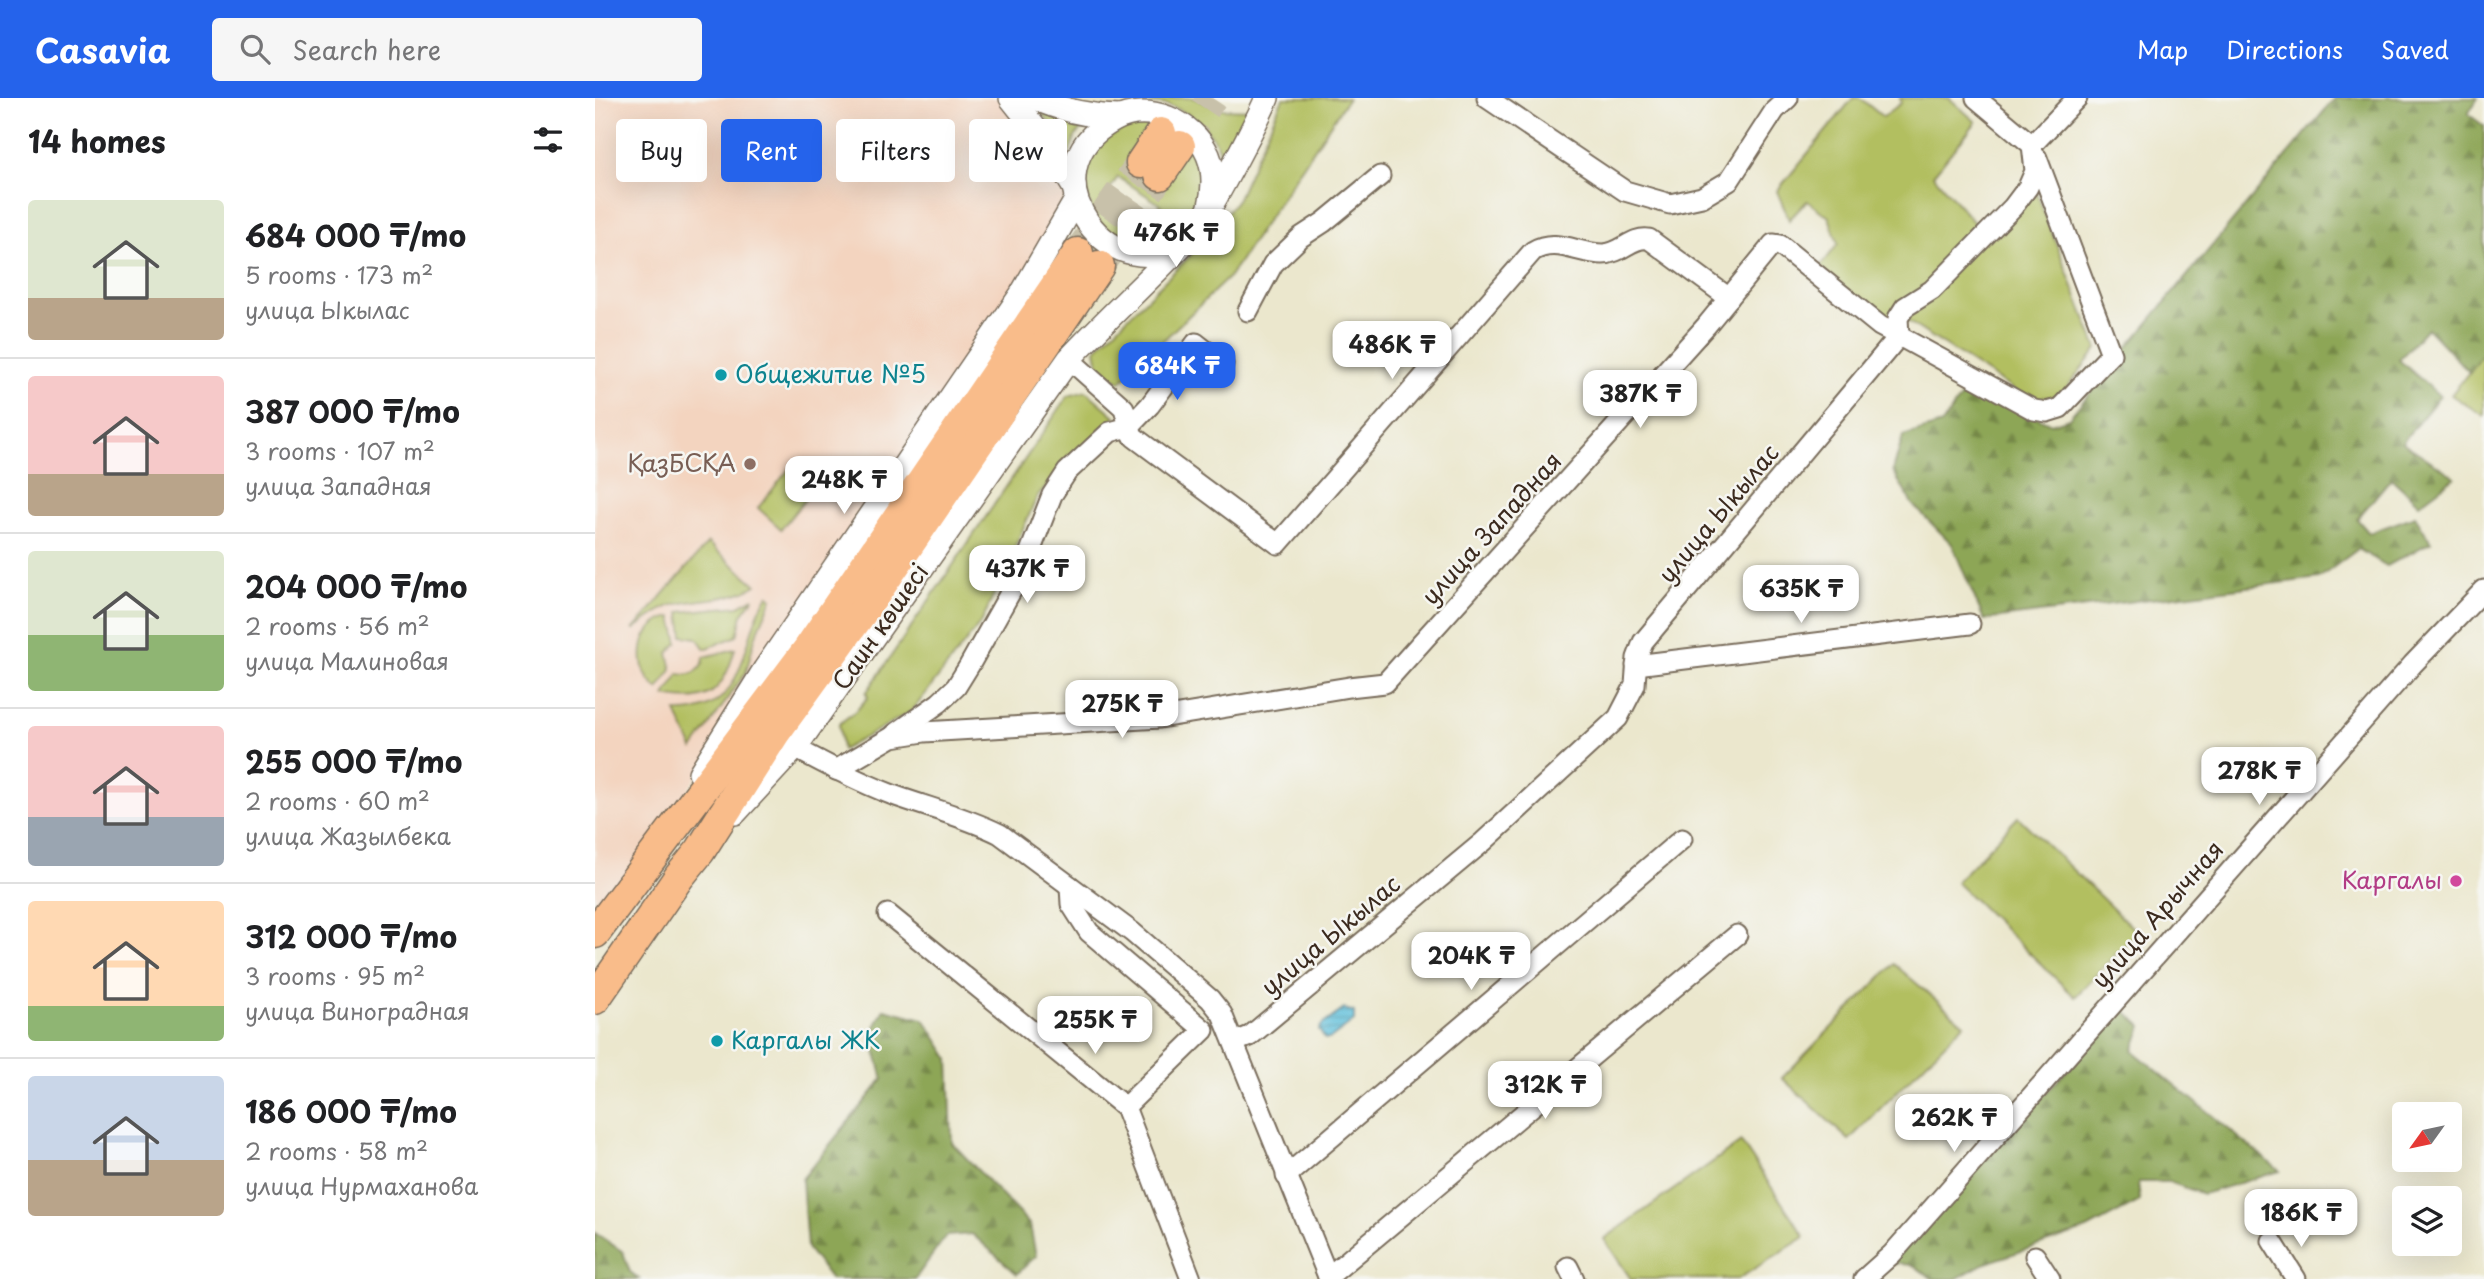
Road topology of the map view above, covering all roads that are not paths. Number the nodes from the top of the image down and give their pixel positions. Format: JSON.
{"nodes":[{"id":1,"x":1011,"y":98,"type":"edge"},
{"id":2,"x":1035,"y":98,"type":"edge"},
{"id":3,"x":1267,"y":98,"type":"edge"},
{"id":4,"x":1487,"y":98,"type":"edge"},
{"id":5,"x":1788,"y":98,"type":"edge"},
{"id":6,"x":1976,"y":98,"type":"edge"},
{"id":7,"x":2077,"y":98,"type":"edge"},
{"id":8,"x":1126,"y":110,"type":"edge"},
{"id":9,"x":1170,"y":140,"type":"tunnel mouth"},
{"id":10,"x":2032,"y":145,"type":"junction"},
{"id":11,"x":1151,"y":169,"type":"tunnel mouth"},
{"id":12,"x":1380,"y":176,"type":"dead end"},
{"id":13,"x":1075,"y":193,"type":"junction"},
{"id":14,"x":1210,"y":206,"type":"junction"},
{"id":15,"x":1198,"y":228,"type":"junction"},
{"id":16,"x":1729,"y":298,"type":"junction"},
{"id":17,"x":1248,"y":311,"type":"dead end"},
{"id":18,"x":1899,"y":335,"type":"junction"},
{"id":19,"x":1069,"y":359,"type":"junction"},
{"id":20,"x":1223,"y":364,"type":"dead end"},
{"id":21,"x":1129,"y":427,"type":"junction"},
{"id":22,"x":2484,"y":590,"type":"edge"},
{"id":23,"x":1970,"y":624,"type":"dead end"},
{"id":24,"x":1636,"y":665,"type":"junction"},
{"id":25,"x":892,"y":737,"type":"junction"},
{"id":26,"x":795,"y":748,"type":"junction"},
{"id":27,"x":836,"y":770,"type":"junction"},
{"id":28,"x":1682,"y":839,"type":"dead end"},
{"id":29,"x":700,"y":851,"type":"junction"},
{"id":30,"x":652,"y":856,"type":"junction"},
{"id":31,"x":1070,"y":886,"type":"junction"},
{"id":32,"x":888,"y":914,"type":"dead end"},
{"id":33,"x":595,"y":933,"type":"edge"},
{"id":34,"x":1737,"y":935,"type":"dead end"},
{"id":35,"x":595,"y":999,"type":"edge"},
{"id":36,"x":1235,"y":1042,"type":"junction"},
{"id":37,"x":1125,"y":1107,"type":"junction"},
{"id":38,"x":1286,"y":1176,"type":"junction"},
{"id":39,"x":2272,"y":1241,"type":"dead end"},
{"id":40,"x":2035,"y":1255,"type":"dead end"},
{"id":41,"x":1329,"y":1278,"type":"edge"},
{"id":42,"x":1191,"y":1279,"type":"edge"},
{"id":43,"x":1864,"y":1279,"type":"edge"},
{"id":44,"x":2050,"y":1279,"type":"edge"},
{"id":45,"x":2295,"y":1279,"type":"edge"}],
"edges":[{"from":1,"to":13,"type":"street"},
{"from":2,"to":8,"type":"street"},
{"from":3,"to":14,"type":"street"},
{"from":4,"to":5,"type":"street"},
{"from":6,"to":10,"type":"street"},
{"from":7,"to":10,"type":"street"},
{"from":8,"to":13,"type":"street"},
{"from":8,"to":14,"type":"street"},
{"from":9,"to":11,"type":"main road"},
{"from":10,"to":18,"type":"street"},
{"from":10,"to":18,"type":"street"},
{"from":12,"to":17,"type":"street"},
{"from":13,"to":15,"type":"street"},
{"from":13,"to":30,"type":"street"},
{"from":14,"to":15,"type":"street"},
{"from":15,"to":19,"type":"street","name":"Саин көшесі"},
{"from":16,"to":18,"type":"street","name":"улица Западная"},
{"from":16,"to":21,"type":"street"},
{"from":16,"to":25,"type":"street","name":"улица Западная"},
{"from":18,"to":24,"type":"street","name":"улица Ыкылас"},
{"from":19,"to":21,"type":"street"},
{"from":19,"to":26,"type":"street","name":"Саин көшесі"},
{"from":20,"to":21,"type":"street"},
{"from":21,"to":25,"type":"street"},
{"from":22,"to":43,"type":"street","name":"улица Арычная"},
{"from":23,"to":24,"type":"street"},
{"from":24,"to":36,"type":"street","name":"улица Ыкылас"},
{"from":25,"to":27,"type":"street"},
{"from":26,"to":27,"type":"street"},
{"from":26,"to":29,"type":"street","name":"Саин көшесі"},
{"from":27,"to":31,"type":"street"},
{"from":28,"to":38,"type":"street"},
{"from":29,"to":30,"type":"main road"},
{"from":29,"to":35,"type":"main road","name":"Саин көшесі"},
{"from":30,"to":33,"type":"main road"},
{"from":31,"to":36,"type":"street"},
{"from":31,"to":37,"type":"street"},
{"from":32,"to":37,"type":"street"},
{"from":34,"to":41,"type":"street"},
{"from":36,"to":38,"type":"street"},
{"from":37,"to":42,"type":"street"},
{"from":38,"to":41,"type":"street"},
{"from":39,"to":45,"type":"street"},
{"from":40,"to":44,"type":"street"}]}
